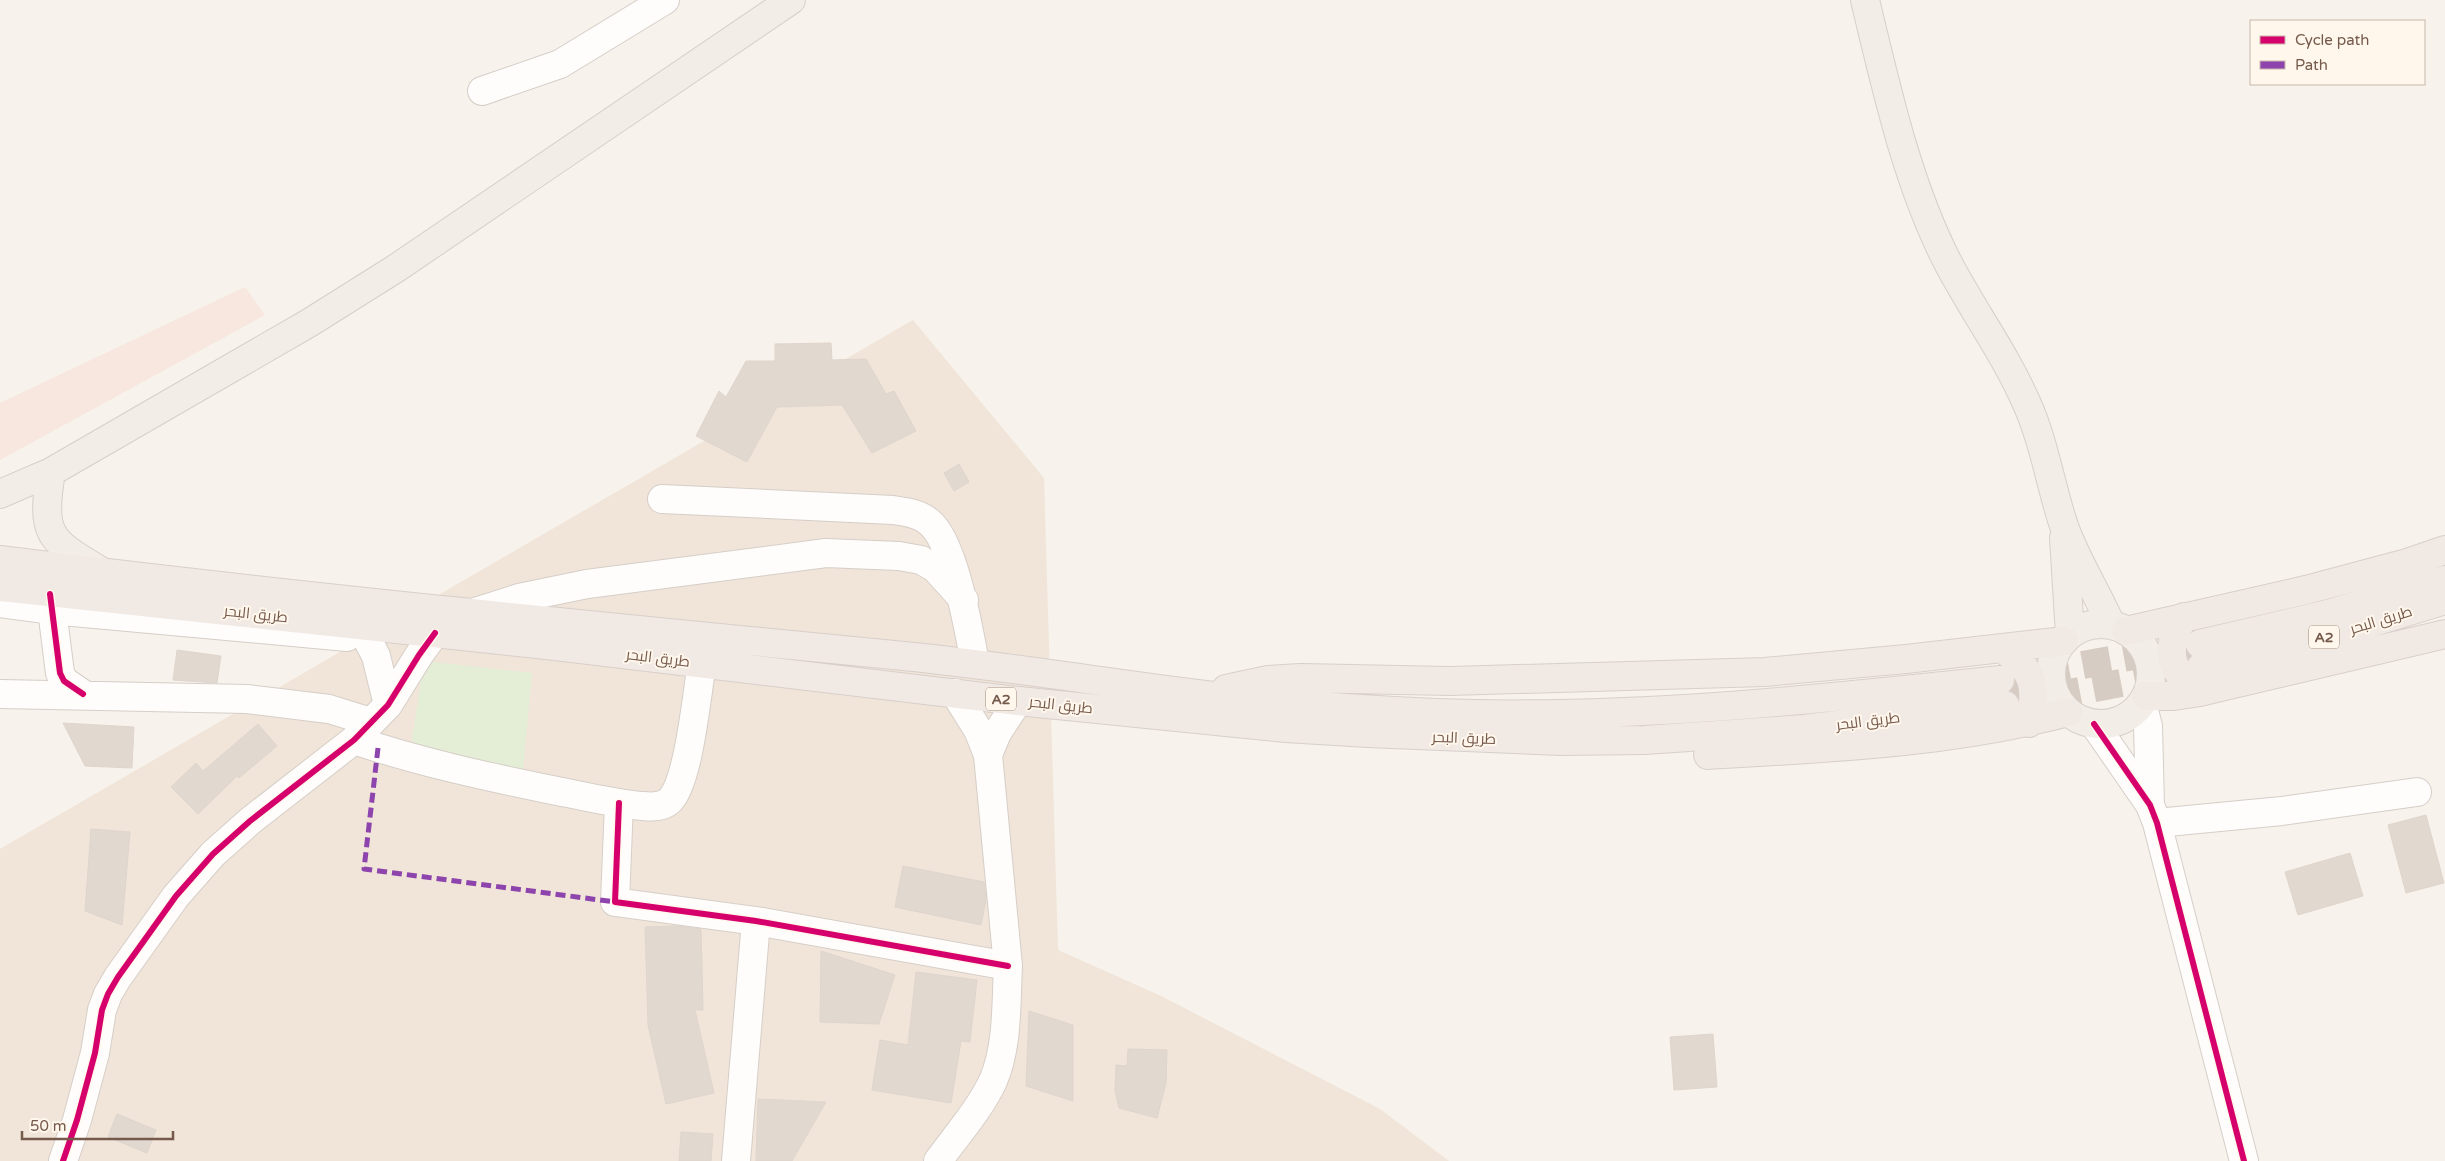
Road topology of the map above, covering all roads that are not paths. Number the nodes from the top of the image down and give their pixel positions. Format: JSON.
{"nodes":[{"id":1,"x":665,"y":0,"type":"edge"},
{"id":2,"x":791,"y":0,"type":"edge"},
{"id":3,"x":1865,"y":0,"type":"edge"},
{"id":4,"x":482,"y":91,"type":"dead end"},
{"id":5,"x":51,"y":472,"type":"junction"},
{"id":6,"x":0,"y":494,"type":"edge"},
{"id":7,"x":662,"y":498,"type":"dead end"},
{"id":8,"x":2063,"y":524,"type":"junction"},
{"id":9,"x":2445,"y":550,"type":"edge"},
{"id":10,"x":0,"y":560,"type":"edge"},
{"id":11,"x":104,"y":573,"type":"junction"},
{"id":12,"x":2445,"y":580,"type":"edge"},
{"id":13,"x":0,"y":587,"type":"edge"},
{"id":14,"x":964,"y":600,"type":"junction"},
{"id":15,"x":2445,"y":600,"type":"edge"},
{"id":16,"x":51,"y":602,"type":"junction"},
{"id":17,"x":0,"y":603,"type":"edge"},
{"id":18,"x":469,"y":614,"type":"junction"},
{"id":19,"x":2184,"y":617,"type":"junction"},
{"id":20,"x":2119,"y":628,"type":"junction"},
{"id":21,"x":365,"y":632,"type":"junction"},
{"id":22,"x":435,"y":633,"type":"junction"},
{"id":23,"x":2445,"y":634,"type":"edge"},
{"id":24,"x":2067,"y":638,"type":"junction"},
{"id":25,"x":2001,"y":648,"type":"junction"},
{"id":26,"x":702,"y":663,"type":"junction"},
{"id":27,"x":975,"y":663,"type":"junction"},
{"id":28,"x":2200,"y":668,"type":"junction"},
{"id":29,"x":955,"y":693,"type":"junction"},
{"id":30,"x":0,"y":694,"type":"edge"},
{"id":31,"x":83,"y":694,"type":"junction"},
{"id":32,"x":1205,"y":695,"type":"junction"},
{"id":33,"x":2144,"y":700,"type":"junction"},
{"id":34,"x":1018,"y":701,"type":"junction"},
{"id":35,"x":2068,"y":712,"type":"junction"},
{"id":36,"x":371,"y":722,"type":"junction"},
{"id":37,"x":2029,"y":722,"type":"junction"},
{"id":38,"x":2094,"y":724,"type":"junction"},
{"id":39,"x":1286,"y":728,"type":"junction"},
{"id":40,"x":988,"y":755,"type":"junction"},
{"id":41,"x":2417,"y":792,"type":"dead end"},
{"id":42,"x":619,"y":803,"type":"junction"},
{"id":43,"x":2154,"y":814,"type":"junction"},
{"id":44,"x":756,"y":921,"type":"junction"},
{"id":45,"x":1008,"y":966,"type":"junction"},
{"id":46,"x":63,"y":1161,"type":"edge"},
{"id":47,"x":736,"y":1161,"type":"edge"},
{"id":48,"x":938,"y":1161,"type":"edge"},
{"id":49,"x":2244,"y":1161,"type":"edge"}],
"edges":[{"from":1,"to":4,"type":"street"},
{"from":2,"to":5,"type":"main road"},
{"from":3,"to":8,"type":"main road"},
{"from":5,"to":6,"type":"main road"},
{"from":5,"to":11,"type":"main road"},
{"from":7,"to":14,"type":"street"},
{"from":8,"to":20,"type":"main road"},
{"from":8,"to":24,"type":"main road"},
{"from":9,"to":19,"type":"highway"},
{"from":10,"to":11,"type":"highway","name":"طريق البحر","number":"A2"},
{"from":11,"to":18,"type":"highway","name":"طريق البحر","number":"A2"},
{"from":12,"to":28,"type":"highway","name":"طريق البحر","number":"A2"},
{"from":13,"to":16,"type":"highway","name":"طريق البحر","number":"A2"},
{"from":14,"to":18,"type":"street"},
{"from":14,"to":27,"type":"street"},
{"from":15,"to":28,"type":"highway","name":"طريق البحر","number":"A2"},
{"from":16,"to":17,"type":"street"},
{"from":16,"to":21,"type":"highway","name":"طريق البحر","number":"A2"},
{"from":16,"to":31,"type":"street"},
{"from":18,"to":27,"type":"highway","name":"طريق البحر","number":"A2"},
{"from":19,"to":20,"type":"highway"},
{"from":19,"to":28,"type":"highway"},
{"from":20,"to":24,"type":"main road"},
{"from":20,"to":33,"type":"main road"},
{"from":21,"to":22,"type":"highway","name":"طريق البحر","number":"A2"},
{"from":21,"to":36,"type":"street"},
{"from":22,"to":26,"type":"highway","name":"طريق البحر","number":"A2"},
{"from":22,"to":36,"type":"street"},
{"from":23,"to":28,"type":"highway"},
{"from":24,"to":25,"type":"highway"},
{"from":24,"to":35,"type":"main road"},
{"from":25,"to":32,"type":"highway"},
{"from":25,"to":37,"type":"highway"},
{"from":26,"to":29,"type":"highway","name":"طريق البحر","number":"A2"},
{"from":26,"to":42,"type":"street"},
{"from":27,"to":32,"type":"highway","name":"طريق البحر","number":"A2"},
{"from":28,"to":33,"type":"highway"},
{"from":29,"to":34,"type":"highway","name":"طريق البحر","number":"A2"},
{"from":29,"to":40,"type":"street"},
{"from":30,"to":31,"type":"street"},
{"from":31,"to":36,"type":"street"},
{"from":32,"to":39,"type":"highway","name":"طريق البحر","number":"A2"},
{"from":33,"to":38,"type":"main road"},
{"from":33,"to":43,"type":"street"},
{"from":34,"to":39,"type":"highway","name":"طريق البحر","number":"A2"},
{"from":34,"to":40,"type":"street"},
{"from":35,"to":37,"type":"highway"},
{"from":35,"to":38,"type":"main road"},
{"from":36,"to":42,"type":"street"},
{"from":36,"to":46,"type":"street"},
{"from":37,"to":39,"type":"highway"},
{"from":38,"to":43,"type":"street"},
{"from":40,"to":45,"type":"street"},
{"from":41,"to":43,"type":"street"},
{"from":42,"to":44,"type":"street"},
{"from":43,"to":49,"type":"street"},
{"from":44,"to":45,"type":"street"},
{"from":44,"to":47,"type":"street"},
{"from":45,"to":48,"type":"street"}]}
